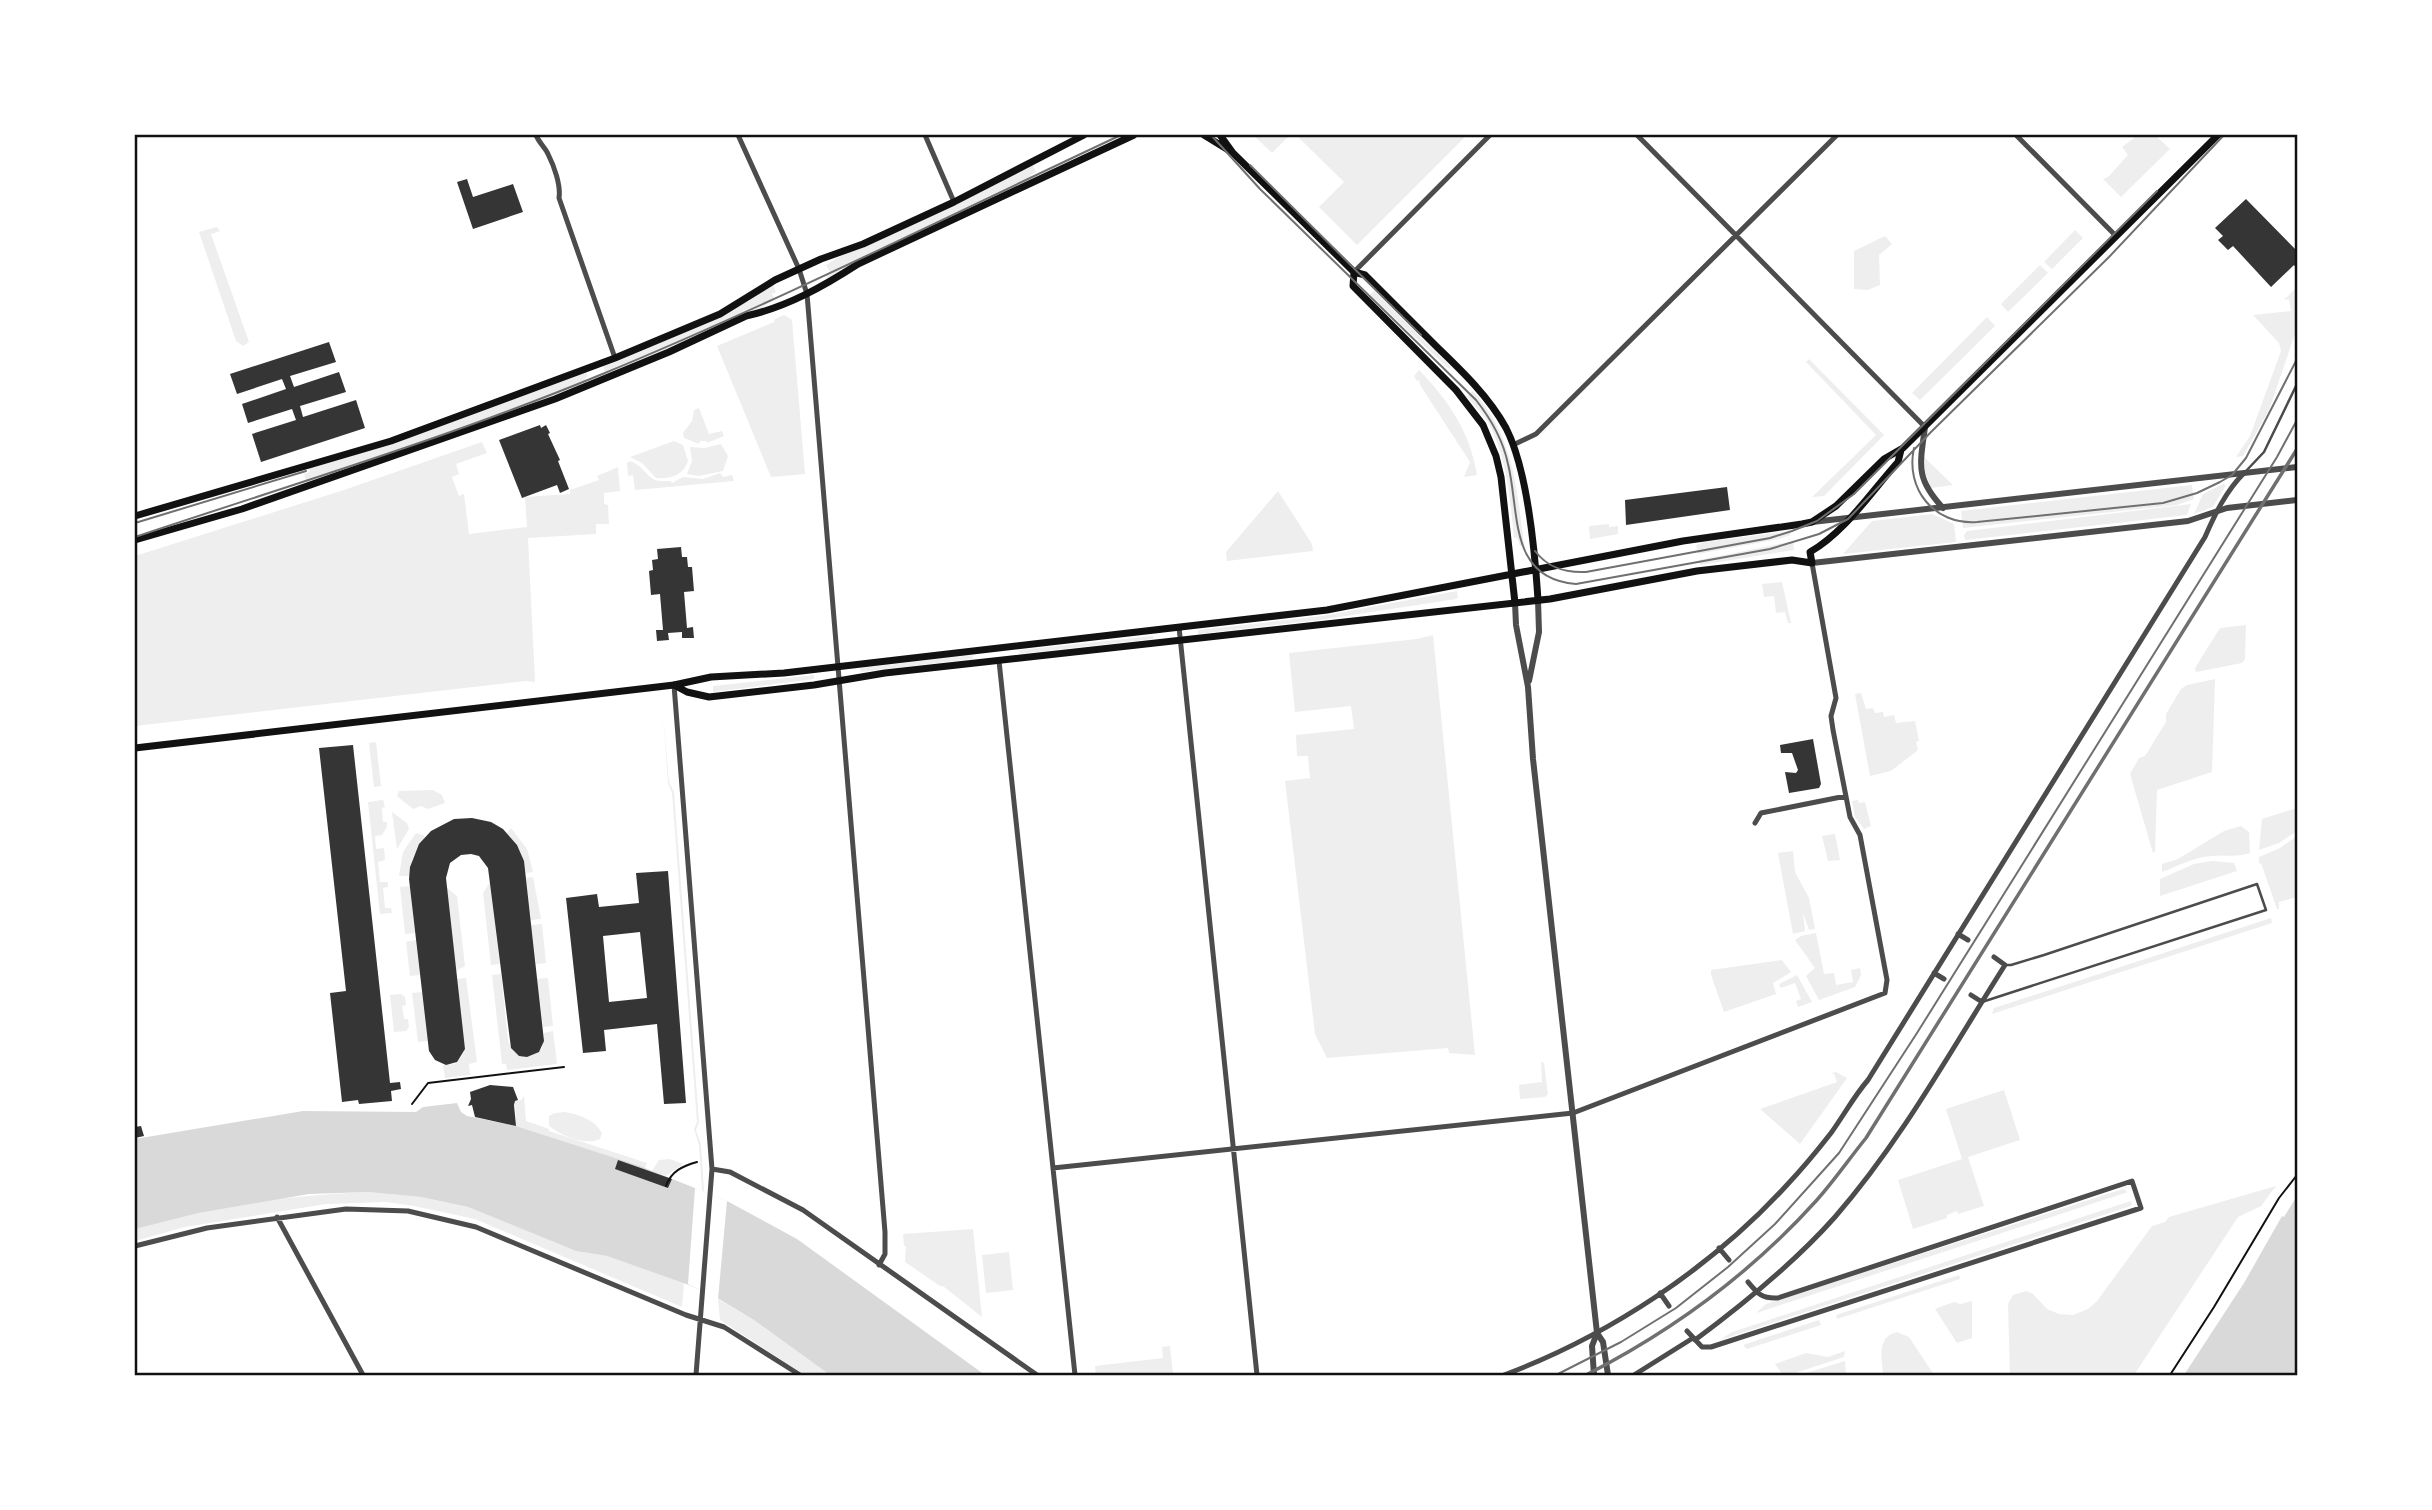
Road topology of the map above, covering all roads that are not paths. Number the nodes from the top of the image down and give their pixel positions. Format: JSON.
{"nodes":[{"id":1,"x":536,"y":135,"type":"edge"},
{"id":2,"x":738,"y":135,"type":"edge"},
{"id":3,"x":925,"y":135,"type":"edge"},
{"id":4,"x":1084,"y":135,"type":"edge"},
{"id":5,"x":1134,"y":135,"type":"edge"},
{"id":6,"x":1204,"y":135,"type":"edge"},
{"id":7,"x":1220,"y":135,"type":"edge"},
{"id":8,"x":1490,"y":135,"type":"edge"},
{"id":9,"x":1637,"y":135,"type":"edge"},
{"id":10,"x":1837,"y":135,"type":"edge"},
{"id":11,"x":2016,"y":135,"type":"edge"},
{"id":12,"x":2218,"y":135,"type":"edge"},
{"id":13,"x":1233,"y":153,"type":"junction"},
{"id":14,"x":954,"y":202,"type":"junction"},
{"id":15,"x":1736,"y":235,"type":"junction"},
{"id":16,"x":2116,"y":236,"type":"junction"},
{"id":17,"x":799,"y":269,"type":"junction"},
{"id":18,"x":1354,"y":272,"type":"junction"},
{"id":19,"x":807,"y":293,"type":"junction"},
{"id":20,"x":615,"y":358,"type":"junction"},
{"id":21,"x":2297,"y":384,"type":"edge"},
{"id":22,"x":1925,"y":427,"type":"junction"},
{"id":23,"x":1513,"y":445,"type":"junction"},
{"id":24,"x":1901,"y":450,"type":"junction"},
{"id":25,"x":2297,"y":467,"type":"edge"},
{"id":26,"x":2244,"y":473,"type":"junction"},
{"id":27,"x":2297,"y":500,"type":"edge"},
{"id":28,"x":1943,"y":508,"type":"junction"},
{"id":29,"x":2217,"y":512,"type":"junction"},
{"id":30,"x":135,"y":516,"type":"edge"},
{"id":31,"x":1848,"y":519,"type":"junction"},
{"id":32,"x":1812,"y":522,"type":"junction"},
{"id":33,"x":135,"y":540,"type":"edge"},
{"id":34,"x":1810,"y":552,"type":"junction"},
{"id":35,"x":1792,"y":560,"type":"junction"},
{"id":36,"x":1812,"y":563,"type":"junction"},
{"id":37,"x":1536,"y":570,"type":"junction"},
{"id":38,"x":1512,"y":574,"type":"junction"},
{"id":39,"x":1538,"y":600,"type":"junction"},
{"id":40,"x":1515,"y":603,"type":"junction"},
{"id":41,"x":1179,"y":627,"type":"junction"},
{"id":42,"x":1181,"y":641,"type":"junction"},
{"id":43,"x":999,"y":661,"type":"junction"},
{"id":44,"x":837,"y":666,"type":"junction"},
{"id":45,"x":839,"y":681,"type":"junction"},
{"id":46,"x":674,"y":685,"type":"junction"},
{"id":47,"x":1528,"y":687,"type":"junction"},
{"id":48,"x":135,"y":748,"type":"edge"},
{"id":49,"x":1846,"y":796,"type":"junction"},
{"id":50,"x":1755,"y":823,"type":"dead end"},
{"id":51,"x":1958,"y":934,"type":"junction"},
{"id":52,"x":1968,"y":940,"type":"dead end"},
{"id":53,"x":1994,"y":957,"type":"dead end"},
{"id":54,"x":2005,"y":965,"type":"junction"},
{"id":55,"x":1934,"y":973,"type":"junction"},
{"id":56,"x":1944,"y":979,"type":"dead end"},
{"id":57,"x":1971,"y":995,"type":"dead end"},
{"id":58,"x":1982,"y":1002,"type":"junction"},
{"id":59,"x":1573,"y":1113,"type":"junction"},
{"id":60,"x":1234,"y":1149,"type":"junction"},
{"id":61,"x":1053,"y":1168,"type":"junction"},
{"id":62,"x":712,"y":1169,"type":"junction"},
{"id":63,"x":277,"y":1217,"type":"junction"},
{"id":64,"x":135,"y":1246,"type":"edge"},
{"id":65,"x":1720,"y":1248,"type":"junction"},
{"id":66,"x":1729,"y":1260,"type":"dead end"},
{"id":67,"x":879,"y":1265,"type":"junction"},
{"id":68,"x":1748,"y":1282,"type":"dead end"},
{"id":69,"x":1757,"y":1292,"type":"junction"},
{"id":70,"x":1660,"y":1293,"type":"junction"},
{"id":71,"x":1670,"y":1306,"type":"dead end"},
{"id":72,"x":701,"y":1318,"type":"junction"},
{"id":73,"x":1687,"y":1331,"type":"dead end"},
{"id":74,"x":1597,"y":1333,"type":"junction"},
{"id":75,"x":1694,"y":1339,"type":"junction"},
{"id":76,"x":363,"y":1375,"type":"edge"},
{"id":77,"x":696,"y":1375,"type":"edge"},
{"id":78,"x":800,"y":1375,"type":"edge"},
{"id":79,"x":1037,"y":1375,"type":"edge"},
{"id":80,"x":1075,"y":1375,"type":"edge"},
{"id":81,"x":1257,"y":1375,"type":"edge"},
{"id":82,"x":1504,"y":1375,"type":"edge"},
{"id":83,"x":1594,"y":1375,"type":"edge"},
{"id":84,"x":1608,"y":1375,"type":"edge"},
{"id":85,"x":1633,"y":1375,"type":"edge"}],
"edges":[{"from":1,"to":20,"type":"street"},
{"from":2,"to":17,"type":"street"},
{"from":3,"to":14,"type":"street"},
{"from":4,"to":14,"type":"main road"},
{"from":5,"to":19,"type":"main road"},
{"from":6,"to":13,"type":"main road"},
{"from":7,"to":13,"type":"main road"},
{"from":8,"to":18,"type":"street"},
{"from":9,"to":15,"type":"street"},
{"from":10,"to":15,"type":"street"},
{"from":11,"to":16,"type":"street"},
{"from":12,"to":16,"type":"main road"},
{"from":13,"to":18,"type":"main road"},
{"from":14,"to":17,"type":"main road"},
{"from":15,"to":22,"type":"street"},
{"from":15,"to":23,"type":"street"},
{"from":16,"to":22,"type":"main road"},
{"from":17,"to":19,"type":"street"},
{"from":17,"to":20,"type":"main road"},
{"from":18,"to":23,"type":"main road"},
{"from":18,"to":38,"type":"main road"},
{"from":19,"to":33,"type":"main road"},
{"from":19,"to":44,"type":"street"},
{"from":20,"to":30,"type":"main road"},
{"from":21,"to":26,"type":"lane"},
{"from":22,"to":24,"type":"main road"},
{"from":22,"to":28,"type":"street"},
{"from":23,"to":37,"type":"main road"},
{"from":24,"to":31,"type":"main road"},
{"from":24,"to":32,"type":"main road"},
{"from":25,"to":26,"type":"street"},
{"from":26,"to":28,"type":"street"},
{"from":26,"to":29,"type":"street"},
{"from":27,"to":29,"type":"street"},
{"from":28,"to":31,"type":"street"},
{"from":29,"to":36,"type":"street"},
{"from":29,"to":51,"type":"street"},
{"from":31,"to":32,"type":"street"},
{"from":31,"to":34,"type":"main road"},
{"from":32,"to":37,"type":"main road"},
{"from":34,"to":35,"type":"main road"},
{"from":34,"to":36,"type":"main road"},
{"from":35,"to":36,"type":"main road"},
{"from":35,"to":39,"type":"main road"},
{"from":36,"to":49,"type":"street"},
{"from":37,"to":38,"type":"main road"},
{"from":37,"to":39,"type":"main road"},
{"from":38,"to":40,"type":"main road"},
{"from":38,"to":41,"type":"main road"},
{"from":39,"to":40,"type":"main road"},
{"from":39,"to":47,"type":"street"},
{"from":40,"to":42,"type":"main road"},
{"from":40,"to":47,"type":"street"},
{"from":41,"to":42,"type":"street"},
{"from":41,"to":44,"type":"main road"},
{"from":42,"to":43,"type":"main road"},
{"from":42,"to":60,"type":"street"},
{"from":43,"to":45,"type":"main road"},
{"from":43,"to":61,"type":"street"},
{"from":44,"to":45,"type":"street"},
{"from":44,"to":46,"type":"main road"},
{"from":45,"to":46,"type":"main road"},
{"from":45,"to":67,"type":"street"},
{"from":46,"to":48,"type":"main road"},
{"from":46,"to":62,"type":"street"},
{"from":47,"to":59,"type":"street"},
{"from":49,"to":50,"type":"street"},
{"from":49,"to":59,"type":"street"},
{"from":51,"to":52,"type":"street"},
{"from":51,"to":55,"type":"street"},
{"from":53,"to":54,"type":"street"},
{"from":54,"to":58,"type":"street"},
{"from":54,"to":58,"type":"lane"},
{"from":55,"to":56,"type":"street"},
{"from":55,"to":65,"type":"street"},
{"from":57,"to":58,"type":"street"},
{"from":58,"to":69,"type":"street"},
{"from":59,"to":60,"type":"street"},
{"from":59,"to":74,"type":"street"},
{"from":60,"to":61,"type":"street"},
{"from":60,"to":81,"type":"street"},
{"from":61,"to":80,"type":"street"},
{"from":62,"to":67,"type":"street"},
{"from":62,"to":72,"type":"street"},
{"from":63,"to":64,"type":"street"},
{"from":63,"to":72,"type":"street"},
{"from":63,"to":76,"type":"street"},
{"from":65,"to":66,"type":"street"},
{"from":65,"to":70,"type":"street"},
{"from":67,"to":79,"type":"street"},
{"from":68,"to":69,"type":"street"},
{"from":69,"to":75,"type":"street"},
{"from":69,"to":75,"type":"street"},
{"from":70,"to":71,"type":"street"},
{"from":70,"to":74,"type":"street"},
{"from":72,"to":77,"type":"street"},
{"from":72,"to":78,"type":"street"},
{"from":73,"to":75,"type":"street"},
{"from":74,"to":82,"type":"street"},
{"from":74,"to":83,"type":"street"},
{"from":74,"to":84,"type":"street"},
{"from":75,"to":85,"type":"street"}]}
